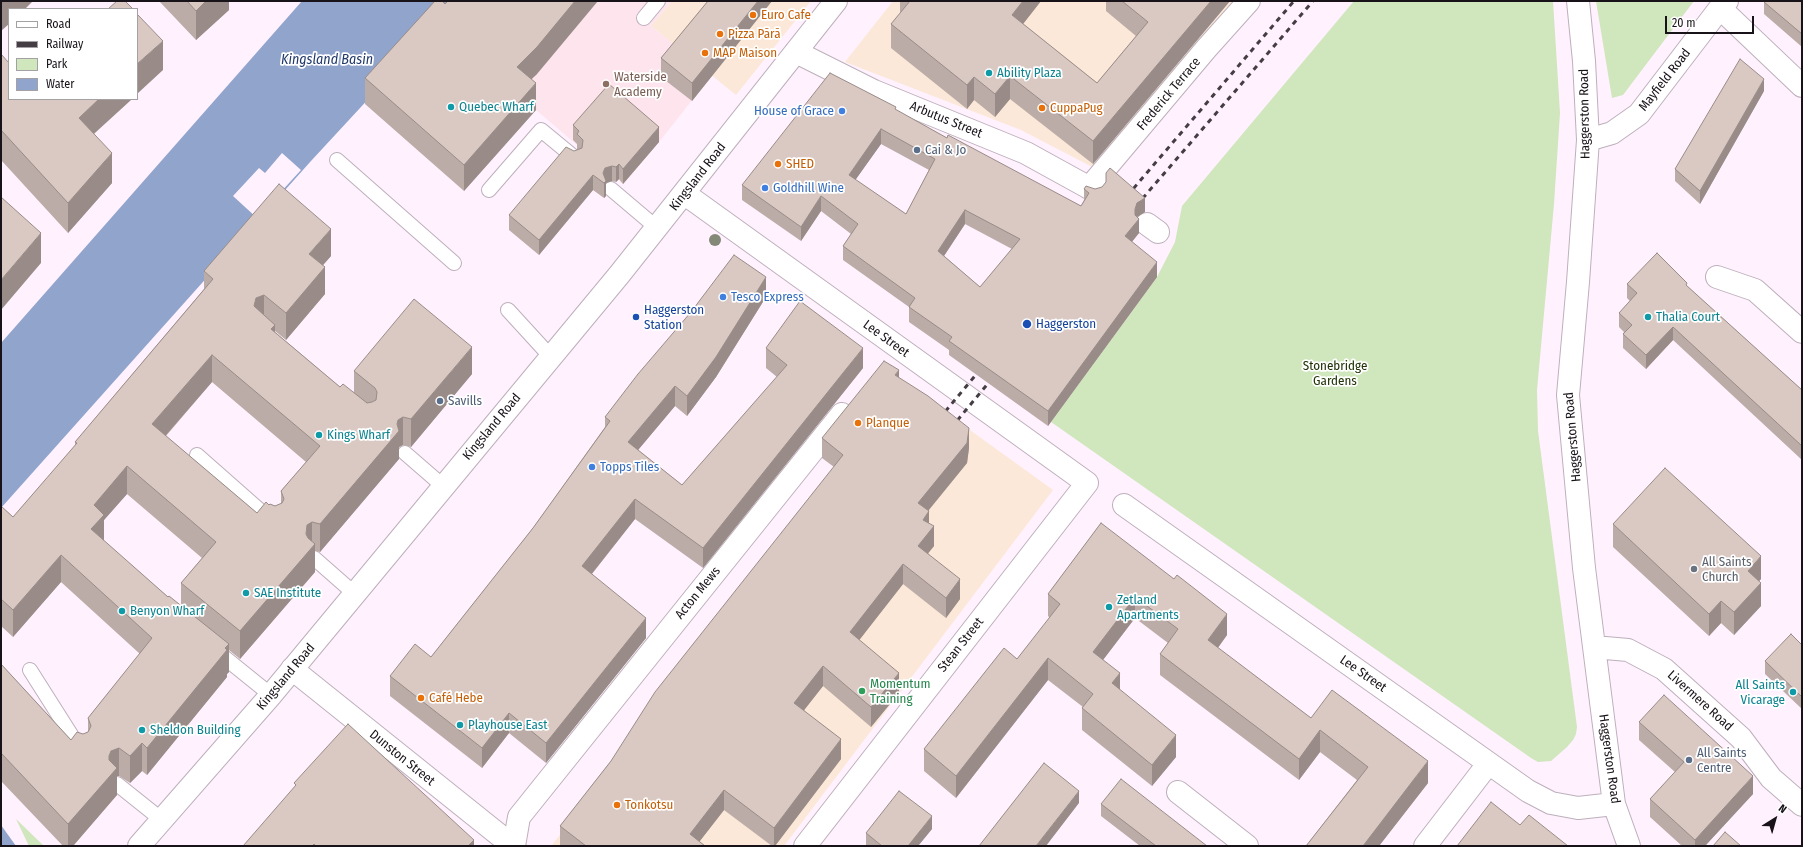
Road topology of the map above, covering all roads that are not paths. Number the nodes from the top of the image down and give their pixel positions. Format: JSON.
{"nodes":[{"id":1,"x":658,"y":1,"type":"edge"},
{"id":2,"x":836,"y":1,"type":"edge"},
{"id":3,"x":1250,"y":1,"type":"edge"},
{"id":4,"x":1578,"y":1,"type":"edge"},
{"id":5,"x":1723,"y":5,"type":"edge"},
{"id":6,"x":644,"y":18,"type":"dead end"},
{"id":7,"x":796,"y":52,"type":"junction"},
{"id":8,"x":1802,"y":86,"type":"edge"},
{"id":9,"x":1588,"y":140,"type":"junction"},
{"id":10,"x":575,"y":158,"type":"edge"},
{"id":11,"x":337,"y":160,"type":"dead end"},
{"id":12,"x":611,"y":189,"type":"dead end"},
{"id":13,"x":1092,"y":189,"type":"joint"},
{"id":14,"x":488,"y":190,"type":"dead end"},
{"id":15,"x":685,"y":194,"type":"junction"},
{"id":16,"x":657,"y":228,"type":"junction"},
{"id":17,"x":454,"y":263,"type":"dead end"},
{"id":18,"x":1717,"y":277,"type":"dead end"},
{"id":19,"x":508,"y":310,"type":"dead end"},
{"id":20,"x":1802,"y":332,"type":"edge"},
{"id":21,"x":551,"y":357,"type":"junction"},
{"id":22,"x":856,"y":396,"type":"edge"},
{"id":23,"x":405,"y":453,"type":"dead end"},
{"id":24,"x":197,"y":455,"type":"dead end"},
{"id":25,"x":1087,"y":483,"type":"joint"},
{"id":26,"x":443,"y":486,"type":"junction"},
{"id":27,"x":1124,"y":505,"type":"dead end"},
{"id":28,"x":276,"y":525,"type":"edge"},
{"id":29,"x":314,"y":558,"type":"edge"},
{"id":30,"x":355,"y":594,"type":"junction"},
{"id":31,"x":204,"y":641,"type":"edge"},
{"id":32,"x":1594,"y":648,"type":"junction"},
{"id":33,"x":292,"y":669,"type":"junction"},
{"id":34,"x":30,"y":670,"type":"dead end"},
{"id":35,"x":271,"y":695,"type":"junction"},
{"id":36,"x":83,"y":753,"type":"edge"},
{"id":37,"x":1488,"y":764,"type":"junction"},
{"id":38,"x":117,"y":784,"type":"edge"},
{"id":39,"x":1178,"y":792,"type":"dead end"},
{"id":40,"x":1614,"y":804,"type":"junction"},
{"id":41,"x":1802,"y":805,"type":"edge"},
{"id":42,"x":162,"y":820,"type":"junction"},
{"id":43,"x":813,"y":843,"type":"edge"},
{"id":44,"x":139,"y":846,"type":"edge"},
{"id":45,"x":513,"y":846,"type":"edge"},
{"id":46,"x":1247,"y":846,"type":"edge"},
{"id":47,"x":1425,"y":846,"type":"edge"},
{"id":48,"x":1629,"y":846,"type":"edge"}],
"edges":[{"from":1,"to":6,"type":"lane"},
{"from":2,"to":7,"type":"main road","name":"Kingsland Road"},
{"from":3,"to":13,"type":"main road","name":"Frederick Terrace"},
{"from":4,"to":9,"type":"main road","name":"Haggerston Road"},
{"from":5,"to":8,"type":"main road"},
{"from":5,"to":9,"type":"main road","name":"Mayfield Road"},
{"from":7,"to":13,"type":"main road","name":"Arbutus Street"},
{"from":7,"to":15,"type":"main road","name":"Kingsland Road"},
{"from":9,"to":32,"type":"main road","name":"Haggerston Road"},
{"from":10,"to":14,"type":"lane"},
{"from":11,"to":17,"type":"lane"},
{"from":12,"to":16,"type":"lane"},
{"from":15,"to":16,"type":"main road","name":"Kingsland Road"},
{"from":15,"to":25,"type":"main road","name":"Lee Street"},
{"from":16,"to":21,"type":"main road","name":"Kingsland Road"},
{"from":18,"to":20,"type":"main road"},
{"from":19,"to":21,"type":"lane"},
{"from":21,"to":26,"type":"main road","name":"Kingsland Road"},
{"from":22,"to":45,"type":"main road","name":"Acton Mews"},
{"from":23,"to":26,"type":"lane"},
{"from":24,"to":28,"type":"lane"},
{"from":25,"to":43,"type":"main road","name":"Stean Street"},
{"from":26,"to":30,"type":"main road","name":"Kingsland Road"},
{"from":27,"to":37,"type":"main road","name":"Lee Street"},
{"from":29,"to":30,"type":"lane"},
{"from":30,"to":33,"type":"main road","name":"Kingsland Road"},
{"from":31,"to":35,"type":"lane"},
{"from":32,"to":40,"type":"main road","name":"Haggerston Road"},
{"from":32,"to":41,"type":"main road","name":"Livermere Road"},
{"from":33,"to":35,"type":"main road","name":"Kingsland Road"},
{"from":33,"to":45,"type":"main road","name":"Dunston Street"},
{"from":34,"to":36,"type":"lane"},
{"from":35,"to":42,"type":"main road","name":"Kingsland Road"},
{"from":37,"to":40,"type":"main road","name":"Lee Street"},
{"from":37,"to":47,"type":"main road"},
{"from":38,"to":42,"type":"lane"},
{"from":39,"to":46,"type":"main road"},
{"from":40,"to":48,"type":"main road","name":"Haggerston Road"},
{"from":42,"to":44,"type":"main road","name":"Kingsland Road"}]}
